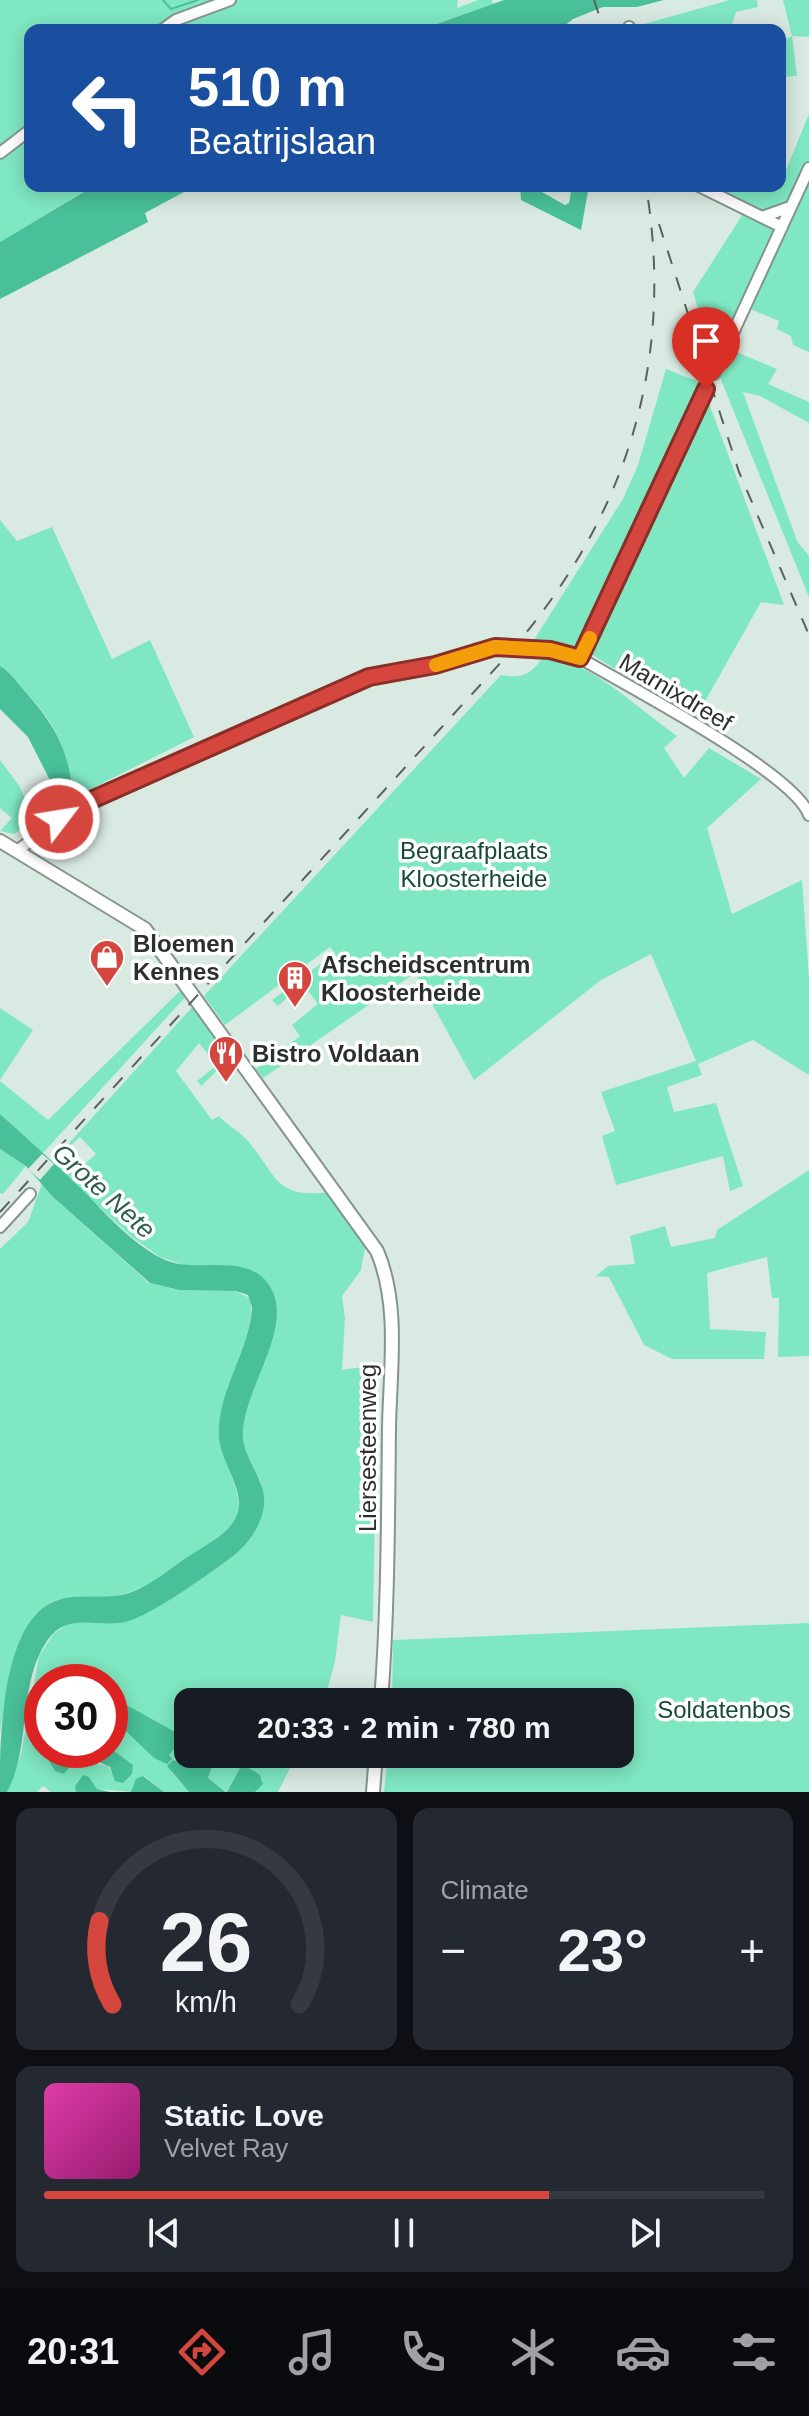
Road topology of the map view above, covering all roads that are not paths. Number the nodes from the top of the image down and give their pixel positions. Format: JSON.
{"nodes":[{"id":1,"x":230,"y":0,"type":"edge"},
{"id":2,"x":170,"y":24,"type":"edge"},
{"id":3,"x":24,"y":135,"type":"edge"},
{"id":4,"x":0,"y":153,"type":"edge"},
{"id":5,"x":809,"y":168,"type":"edge"},
{"id":6,"x":711,"y":192,"type":"edge"},
{"id":7,"x":790,"y":207,"type":"junction"},
{"id":8,"x":763,"y":218,"type":"junction"},
{"id":9,"x":782,"y":227,"type":"junction"},
{"id":10,"x":772,"y":248,"type":"junction"},
{"id":11,"x":714,"y":374,"type":"dead end"},
{"id":12,"x":706,"y":389,"type":"dead end"},
{"id":13,"x":580,"y":658,"type":"junction"},
{"id":14,"x":809,"y":815,"type":"edge"},
{"id":15,"x":0,"y":841,"type":"edge"},
{"id":16,"x":18,"y":850,"type":"junction"},
{"id":17,"x":30,"y":1194,"type":"dead end"},
{"id":18,"x":0,"y":1227,"type":"edge"},
{"id":19,"x":382,"y":1688,"type":"edge"},
{"id":20,"x":375,"y":1768,"type":"edge"},
{"id":21,"x":373,"y":1792,"type":"edge"}],
"edges":[{"from":1,"to":2,"type":"street"},
{"from":3,"to":4,"type":"street"},
{"from":5,"to":7,"type":"street"},
{"from":6,"to":8,"type":"street"},
{"from":7,"to":8,"type":"street"},
{"from":7,"to":9,"type":"street"},
{"from":8,"to":9,"type":"street"},
{"from":8,"to":10,"type":"street"},
{"from":9,"to":10,"type":"street"},
{"from":10,"to":11,"type":"street"},
{"from":12,"to":13,"type":"street"},
{"from":13,"to":14,"type":"street","name":"Marnixdreef"},
{"from":13,"to":16,"type":"street","name":"Marnixdreef"},
{"from":15,"to":16,"type":"main road","name":"Liersesteenweg"},
{"from":16,"to":19,"type":"main road","name":"Liersesteenweg"},
{"from":17,"to":18,"type":"street"},
{"from":20,"to":21,"type":"main road"}]}
